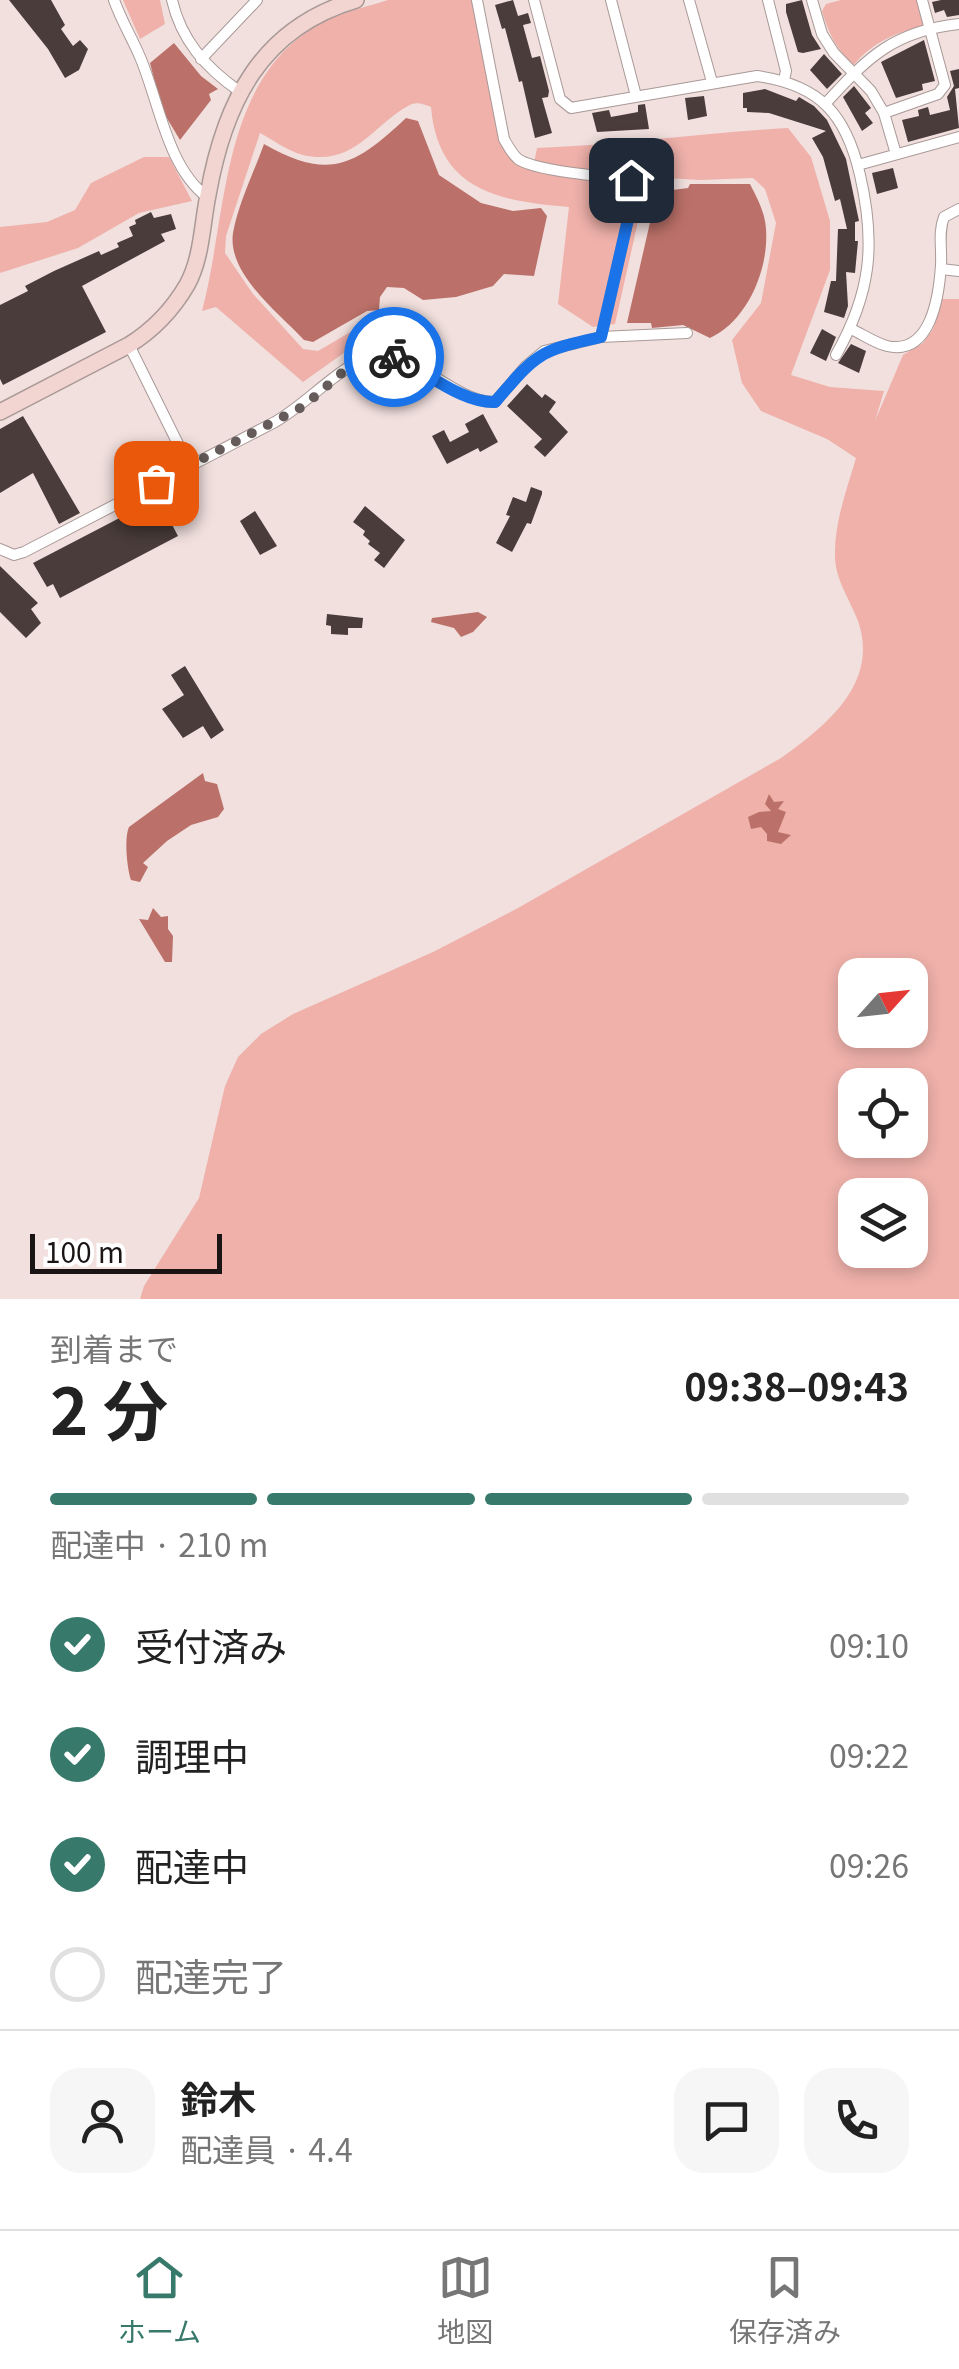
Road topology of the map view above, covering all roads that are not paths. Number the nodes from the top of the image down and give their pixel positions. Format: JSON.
{"nodes":[{"id":1,"x":114,"y":0,"type":"edge"},
{"id":2,"x":172,"y":0,"type":"edge"},
{"id":3,"x":257,"y":0,"type":"edge"},
{"id":4,"x":356,"y":0,"type":"edge"},
{"id":5,"x":477,"y":0,"type":"edge"},
{"id":6,"x":534,"y":0,"type":"edge"},
{"id":7,"x":611,"y":0,"type":"edge"},
{"id":8,"x":689,"y":0,"type":"edge"},
{"id":9,"x":768,"y":0,"type":"edge"},
{"id":10,"x":922,"y":0,"type":"edge"},
{"id":11,"x":814,"y":1,"type":"edge"},
{"id":12,"x":959,"y":24,"type":"edge"},
{"id":13,"x":929,"y":28,"type":"junction"},
{"id":14,"x":201,"y":59,"type":"junction"},
{"id":15,"x":853,"y":73,"type":"junction"},
{"id":16,"x":784,"y":80,"type":"junction"},
{"id":17,"x":712,"y":82,"type":"junction"},
{"id":18,"x":239,"y":91,"type":"junction"},
{"id":19,"x":636,"y":96,"type":"junction"},
{"id":20,"x":826,"y":103,"type":"junction"},
{"id":21,"x":884,"y":113,"type":"junction"},
{"id":22,"x":959,"y":137,"type":"edge"},
{"id":23,"x":896,"y":154,"type":"junction"},
{"id":24,"x":858,"y":165,"type":"junction"},
{"id":25,"x":207,"y":196,"type":"junction"},
{"id":26,"x":959,"y":209,"type":"edge"},
{"id":27,"x":941,"y":269,"type":"junction"},
{"id":28,"x":959,"y":271,"type":"edge"},
{"id":29,"x":851,"y":329,"type":"junction"},
{"id":30,"x":687,"y":333,"type":"dead end"},
{"id":31,"x":601,"y":337,"type":"junction"},
{"id":32,"x":129,"y":345,"type":"junction"},
{"id":33,"x":836,"y":355,"type":"dead end"},
{"id":34,"x":0,"y":412,"type":"edge"},
{"id":35,"x":189,"y":466,"type":"junction"},
{"id":36,"x":0,"y":549,"type":"edge"}],
"edges":[{"from":1,"to":25,"type":"street"},
{"from":2,"to":14,"type":"street"},
{"from":3,"to":14,"type":"street"},
{"from":4,"to":18,"type":"street"},
{"from":5,"to":31,"type":"street"},
{"from":6,"to":19,"type":"street"},
{"from":7,"to":19,"type":"street"},
{"from":8,"to":17,"type":"street"},
{"from":9,"to":16,"type":"street"},
{"from":10,"to":13,"type":"street"},
{"from":11,"to":15,"type":"street"},
{"from":12,"to":13,"type":"street"},
{"from":13,"to":15,"type":"street"},
{"from":13,"to":21,"type":"street"},
{"from":14,"to":18,"type":"street"},
{"from":15,"to":20,"type":"street"},
{"from":15,"to":21,"type":"street"},
{"from":16,"to":17,"type":"street"},
{"from":16,"to":20,"type":"street"},
{"from":17,"to":19,"type":"street"},
{"from":18,"to":25,"type":"street"},
{"from":20,"to":24,"type":"street"},
{"from":21,"to":23,"type":"street"},
{"from":22,"to":23,"type":"street"},
{"from":23,"to":24,"type":"street"},
{"from":24,"to":29,"type":"street"},
{"from":25,"to":32,"type":"street"},
{"from":26,"to":27,"type":"street"},
{"from":27,"to":28,"type":"street"},
{"from":27,"to":29,"type":"street"},
{"from":29,"to":33,"type":"street"},
{"from":30,"to":31,"type":"street"},
{"from":31,"to":35,"type":"street"},
{"from":32,"to":34,"type":"street"},
{"from":32,"to":35,"type":"street"},
{"from":35,"to":36,"type":"street"}]}
